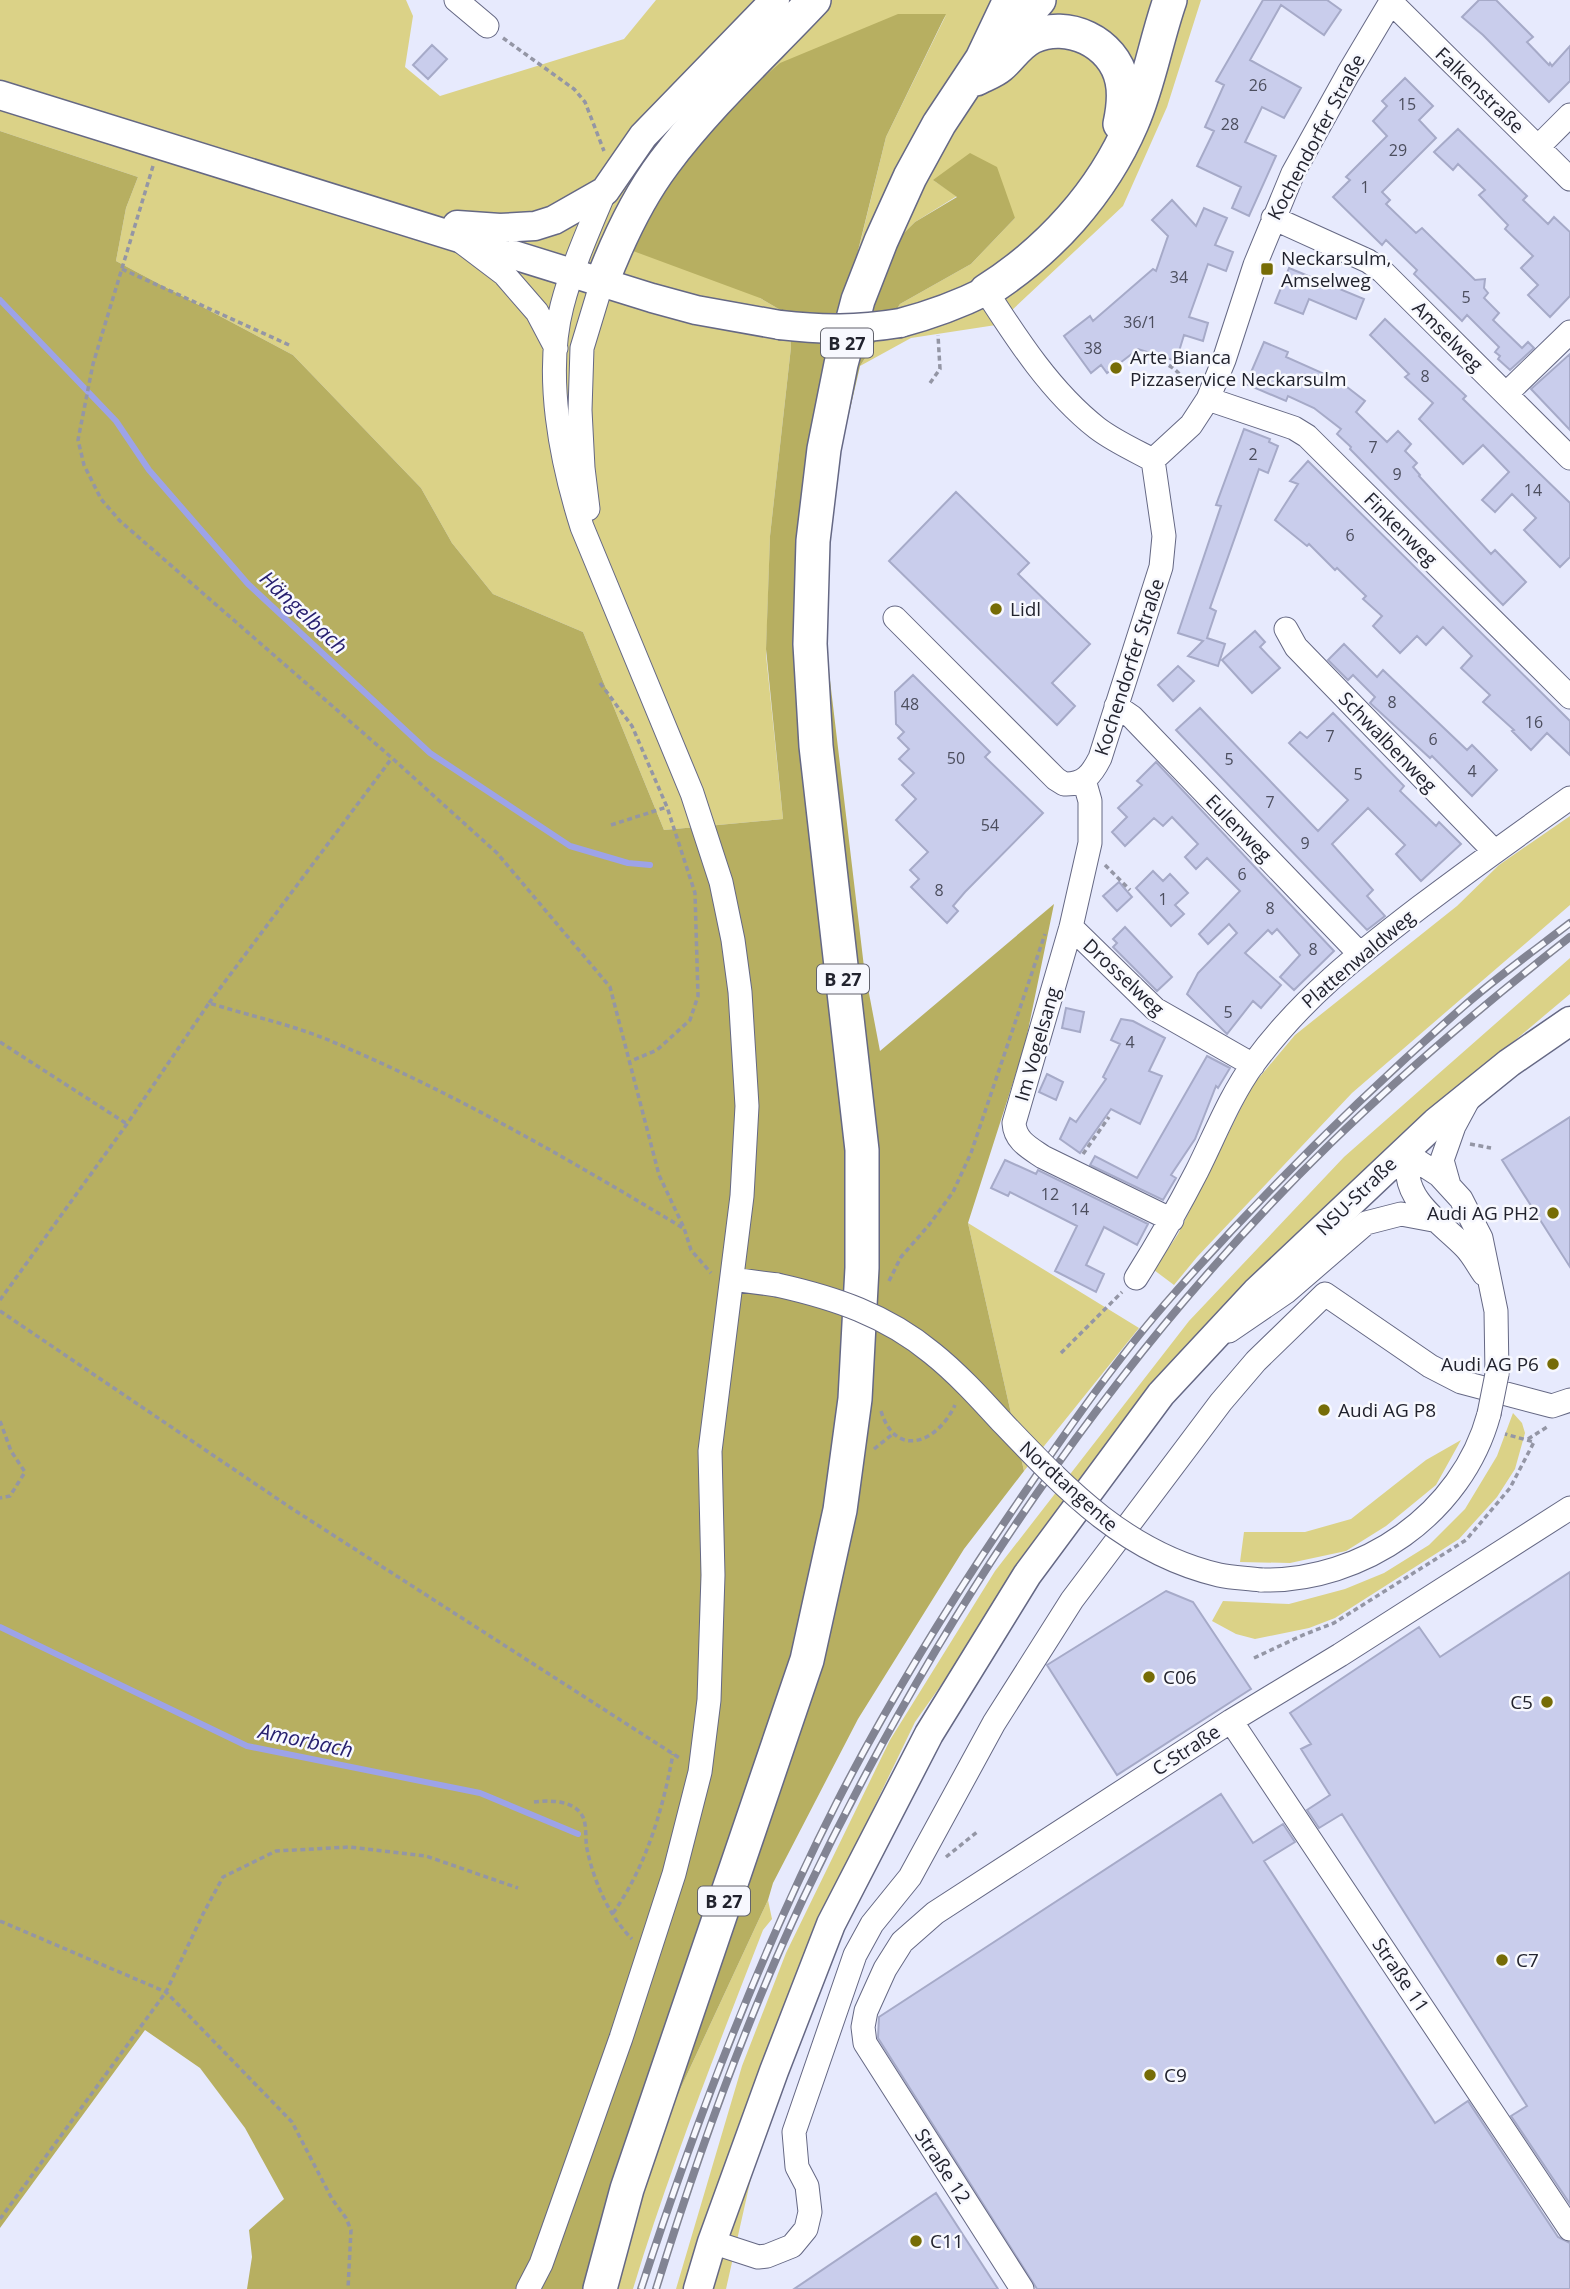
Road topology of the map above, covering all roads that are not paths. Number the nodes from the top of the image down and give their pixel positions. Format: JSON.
{"nodes":[{"id":1,"x":456,"y":0,"type":"edge"},
{"id":2,"x":775,"y":0,"type":"edge"},
{"id":3,"x":814,"y":0,"type":"edge"},
{"id":4,"x":1039,"y":0,"type":"edge"},
{"id":5,"x":1170,"y":0,"type":"edge"},
{"id":6,"x":1391,"y":1,"type":"edge"},
{"id":7,"x":1010,"y":6,"type":"edge"},
{"id":8,"x":487,"y":26,"type":"dead end"},
{"id":9,"x":982,"y":59,"type":"junction"},
{"id":10,"x":964,"y":86,"type":"junction"},
{"id":11,"x":0,"y":95,"type":"edge"},
{"id":12,"x":1570,"y":115,"type":"edge"},
{"id":13,"x":1538,"y":147,"type":"junction"},
{"id":14,"x":1570,"y":178,"type":"edge"},
{"id":15,"x":605,"y":191,"type":"junction"},
{"id":16,"x":1093,"y":191,"type":"junction"},
{"id":17,"x":398,"y":218,"type":"junction"},
{"id":18,"x":1273,"y":218,"type":"junction"},
{"id":19,"x":452,"y":235,"type":"junction"},
{"id":20,"x":587,"y":277,"type":"junction"},
{"id":21,"x":986,"y":291,"type":"junction"},
{"id":22,"x":1570,"y":332,"type":"edge"},
{"id":23,"x":556,"y":348,"type":"junction"},
{"id":24,"x":1506,"y":394,"type":"junction"},
{"id":25,"x":1210,"y":395,"type":"junction"},
{"id":26,"x":1570,"y":458,"type":"edge"},
{"id":27,"x":1153,"y":460,"type":"junction"},
{"id":28,"x":611,"y":593,"type":"junction"},
{"id":29,"x":895,"y":618,"type":"dead end"},
{"id":30,"x":1286,"y":629,"type":"dead end"},
{"id":31,"x":1570,"y":697,"type":"edge"},
{"id":32,"x":1116,"y":706,"type":"junction"},
{"id":33,"x":1084,"y":780,"type":"junction"},
{"id":34,"x":1570,"y":798,"type":"edge"},
{"id":35,"x":1494,"y":851,"type":"junction"},
{"id":36,"x":1071,"y":928,"type":"junction"},
{"id":37,"x":1359,"y":953,"type":"junction"},
{"id":38,"x":1570,"y":1021,"type":"edge"},
{"id":39,"x":1253,"y":1065,"type":"junction"},
{"id":40,"x":1472,"y":1093,"type":"junction"},
{"id":41,"x":1411,"y":1151,"type":"junction"},
{"id":42,"x":1449,"y":1185,"type":"junction"},
{"id":43,"x":1172,"y":1220,"type":"junction"},
{"id":44,"x":1433,"y":1220,"type":"junction"},
{"id":45,"x":723,"y":1278,"type":"junction"},
{"id":46,"x":1136,"y":1278,"type":"road end"},
{"id":47,"x":1488,"y":1280,"type":"junction"},
{"id":48,"x":1203,"y":1348,"type":"junction"},
{"id":49,"x":1570,"y":1401,"type":"edge"},
{"id":50,"x":1570,"y":1508,"type":"edge"},
{"id":51,"x":1231,"y":1721,"type":"junction"},
{"id":52,"x":865,"y":2043,"type":"joint"},
{"id":53,"x":1570,"y":2230,"type":"edge"},
{"id":54,"x":712,"y":2242,"type":"junction"},
{"id":55,"x":528,"y":2289,"type":"edge"},
{"id":56,"x":600,"y":2289,"type":"edge"},
{"id":57,"x":698,"y":2289,"type":"edge"},
{"id":58,"x":1023,"y":2289,"type":"edge"}],
"edges":[{"from":1,"to":8,"type":"street"},
{"from":2,"to":15,"type":"main road"},
{"from":3,"to":20,"type":"highway"},
{"from":4,"to":9,"type":"highway","number":"B 27"},
{"from":5,"to":16,"type":"highway"},
{"from":6,"to":13,"type":"street","name":"Falkenstraße"},
{"from":6,"to":18,"type":"street","name":"Kochendorfer Straße"},
{"from":7,"to":9,"type":"highway","number":"B 27"},
{"from":9,"to":10,"type":"highway","number":"B 27"},
{"from":10,"to":16,"type":"highway"},
{"from":10,"to":56,"type":"highway","number":"B 27"},
{"from":11,"to":17,"type":"main road"},
{"from":12,"to":13,"type":"street"},
{"from":13,"to":14,"type":"street","name":"Falkenstraße"},
{"from":15,"to":17,"type":"main road"},
{"from":15,"to":20,"type":"street"},
{"from":16,"to":21,"type":"highway"},
{"from":17,"to":19,"type":"main road"},
{"from":18,"to":24,"type":"street","name":"Amselweg"},
{"from":18,"to":25,"type":"street","name":"Kochendorfer Straße"},
{"from":19,"to":20,"type":"main road"},
{"from":19,"to":23,"type":"street"},
{"from":20,"to":21,"type":"main road","bridge":true},
{"from":20,"to":23,"type":"street"},
{"from":20,"to":28,"type":"street"},
{"from":21,"to":27,"type":"street"},
{"from":22,"to":24,"type":"street"},
{"from":23,"to":28,"type":"street"},
{"from":24,"to":26,"type":"street","name":"Amselweg"},
{"from":25,"to":27,"type":"street","name":"Kochendorfer Straße"},
{"from":25,"to":31,"type":"street","name":"Finkenweg"},
{"from":27,"to":32,"type":"street","name":"Kochendorfer Straße"},
{"from":28,"to":45,"type":"street"},
{"from":29,"to":33,"type":"street"},
{"from":30,"to":35,"type":"street","name":"Schwalbenweg"},
{"from":32,"to":33,"type":"street","name":"Kochendorfer Straße"},
{"from":32,"to":37,"type":"street","name":"Eulenweg"},
{"from":33,"to":36,"type":"street","name":"Im Vogelsang"},
{"from":34,"to":35,"type":"street","name":"Plattenwaldweg"},
{"from":35,"to":37,"type":"street","name":"Plattenwaldweg"},
{"from":36,"to":39,"type":"street","name":"Drosselweg"},
{"from":36,"to":43,"type":"street","name":"Im Vogelsang"},
{"from":37,"to":39,"type":"street","name":"Plattenwaldweg"},
{"from":38,"to":40,"type":"main road","name":"NSU-Straße"},
{"from":39,"to":43,"type":"street","name":"Plattenwaldweg"},
{"from":40,"to":41,"type":"main road","name":"NSU-Straße"},
{"from":40,"to":42,"type":"street"},
{"from":41,"to":42,"type":"street"},
{"from":41,"to":44,"type":"street"},
{"from":41,"to":48,"type":"main road","name":"NSU-Straße"},
{"from":42,"to":47,"type":"street","name":"Nordtangente"},
{"from":43,"to":46,"type":"street","name":"Plattenwaldweg"},
{"from":44,"to":47,"type":"street"},
{"from":44,"to":48,"type":"street"},
{"from":45,"to":47,"type":"street","name":"Nordtangente","bridge":true},
{"from":45,"to":55,"type":"street"},
{"from":48,"to":54,"type":"main road","name":"NSU-Straße"},
{"from":49,"to":54,"type":"street"},
{"from":50,"to":51,"type":"street","name":"C-Straße"},
{"from":51,"to":52,"type":"street","name":"C-Straße"},
{"from":51,"to":53,"type":"street","name":"Straße 11"},
{"from":52,"to":58,"type":"street","name":"Straße 12"},
{"from":54,"to":57,"type":"main road","name":"NSU-Straße"}]}
